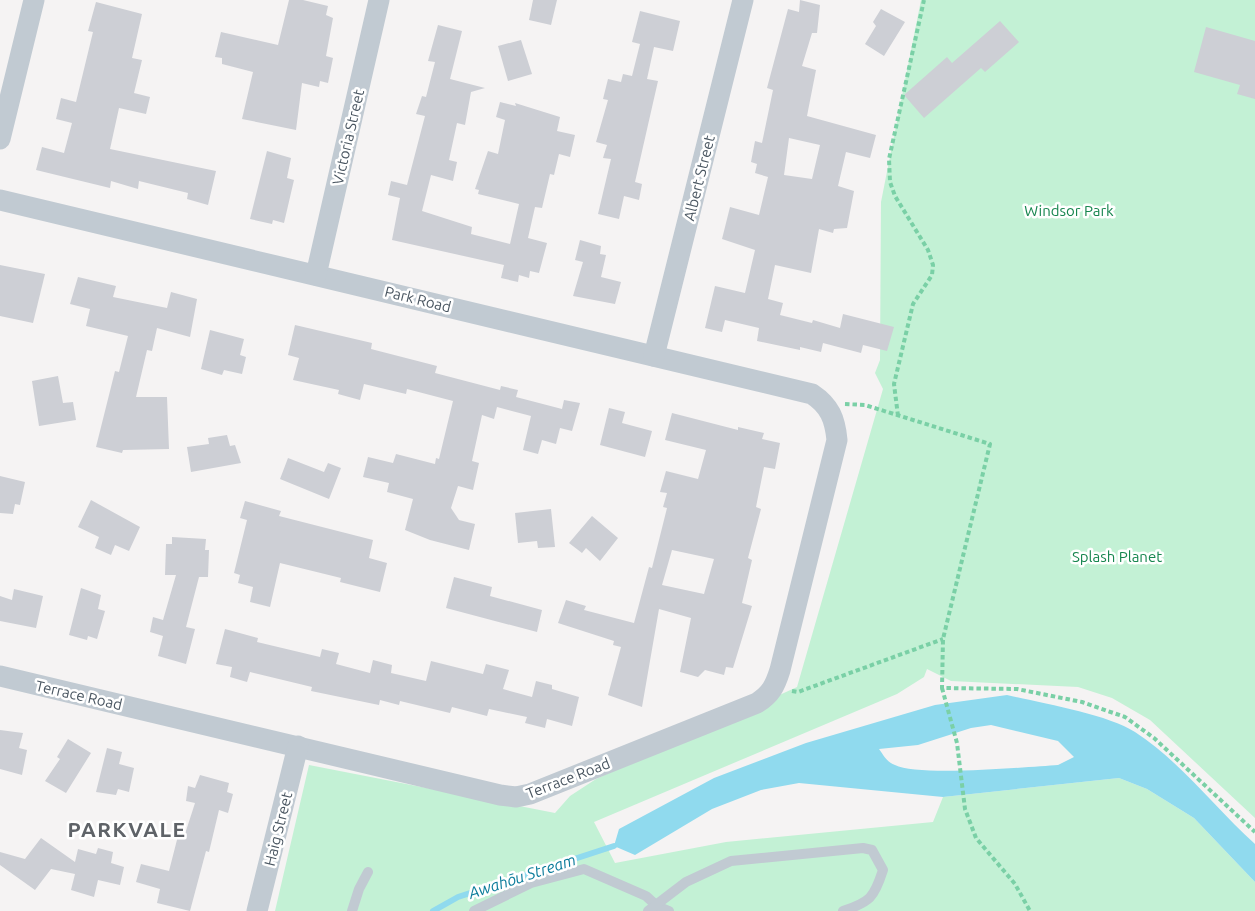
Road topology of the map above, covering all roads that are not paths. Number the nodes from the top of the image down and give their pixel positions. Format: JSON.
{"nodes":[{"id":1,"x":34,"y":0,"type":"edge"},
{"id":2,"x":379,"y":0,"type":"edge"},
{"id":3,"x":743,"y":0,"type":"edge"},
{"id":4,"x":0,"y":139,"type":"edge"},
{"id":5,"x":0,"y":200,"type":"edge"},
{"id":6,"x":316,"y":275,"type":"junction"},
{"id":7,"x":654,"y":356,"type":"junction"},
{"id":8,"x":0,"y":676,"type":"edge"},
{"id":9,"x":774,"y":688,"type":"joint"},
{"id":10,"x":298,"y":746,"type":"junction"},
{"id":11,"x":368,"y":872,"type":"dead end"},
{"id":12,"x":868,"y":907,"type":"edge"},
{"id":13,"x":652,"y":908,"type":"edge"},
{"id":14,"x":257,"y":911,"type":"edge"},
{"id":15,"x":352,"y":911,"type":"edge"},
{"id":16,"x":474,"y":911,"type":"edge"},
{"id":17,"x":669,"y":911,"type":"edge"},
{"id":18,"x":843,"y":911,"type":"edge"}],
"edges":[{"from":1,"to":4,"type":"street"},
{"from":2,"to":6,"type":"street","name":"Victoria Street"},
{"from":3,"to":7,"type":"street","name":"Albert Street"},
{"from":5,"to":6,"type":"street","name":"Park Road"},
{"from":6,"to":7,"type":"street","name":"Park Road"},
{"from":7,"to":9,"type":"street","name":"Park Road"},
{"from":8,"to":10,"type":"street","name":"Terrace Road"},
{"from":9,"to":10,"type":"street","name":"Terrace Road"},
{"from":10,"to":14,"type":"street","name":"Haig Street"},
{"from":11,"to":15,"type":"lane"},
{"from":12,"to":13,"type":"lane"},
{"from":12,"to":18,"type":"lane"},
{"from":13,"to":16,"type":"lane"},
{"from":13,"to":17,"type":"lane"}]}
